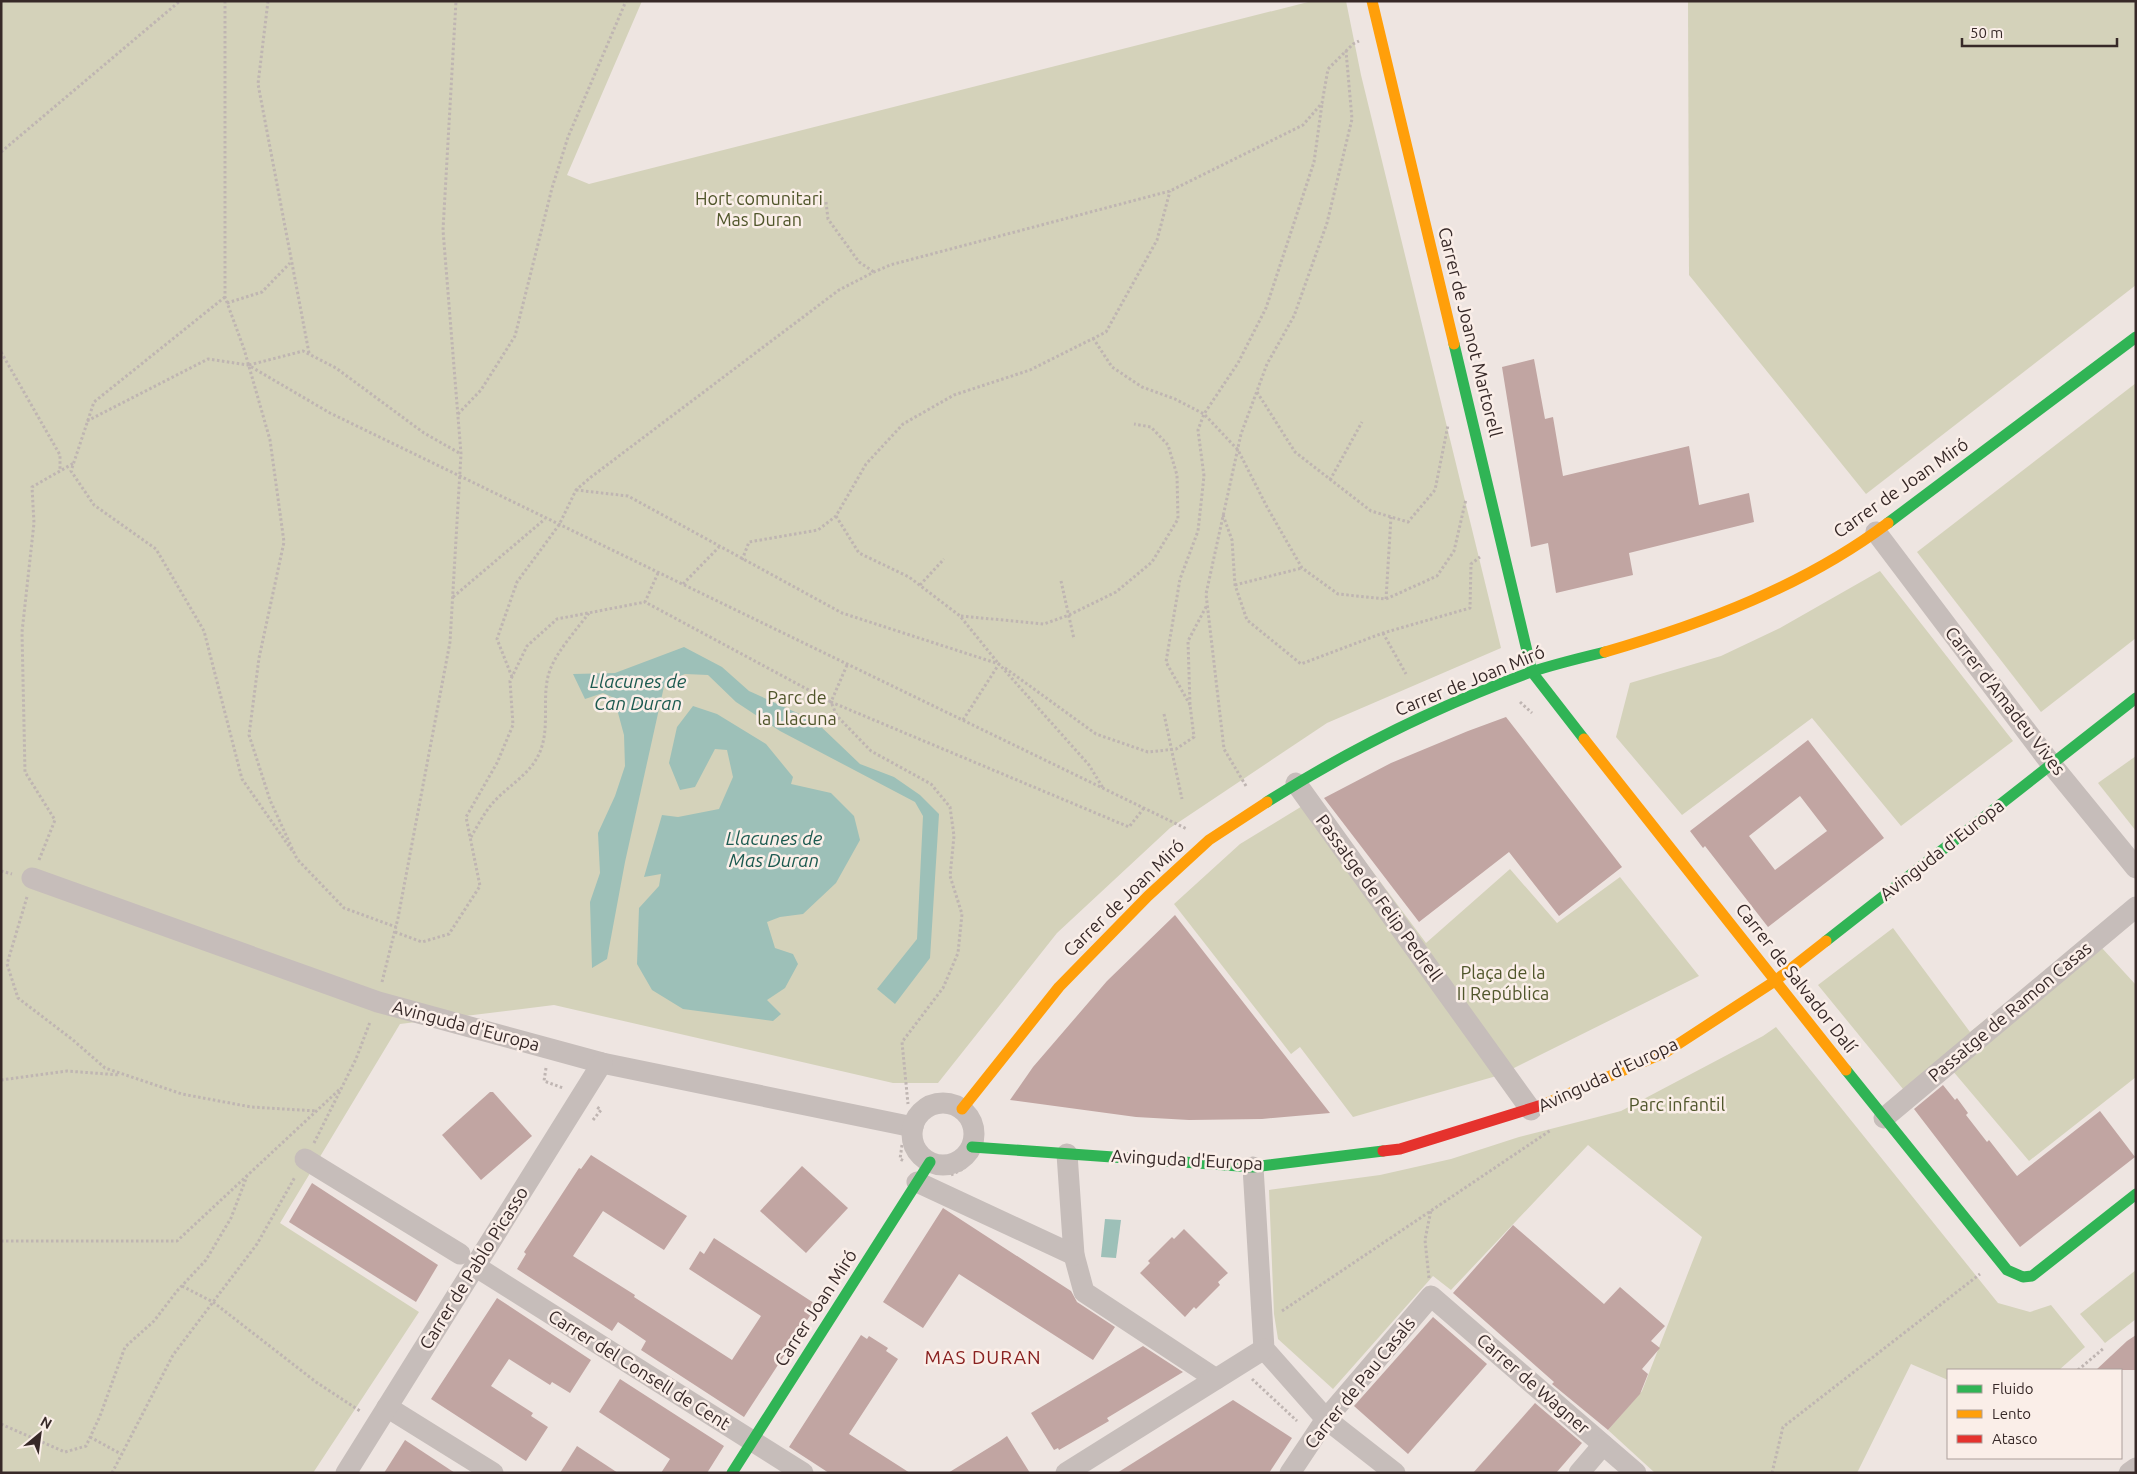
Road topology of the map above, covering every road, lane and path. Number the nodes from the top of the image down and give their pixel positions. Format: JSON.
{"nodes":[{"id":1,"x":180,"y":1,"type":"edge"},
{"id":2,"x":224,"y":1,"type":"edge"},
{"id":3,"x":268,"y":1,"type":"edge"},
{"id":4,"x":456,"y":1,"type":"edge"},
{"id":5,"x":626,"y":1,"type":"edge"},
{"id":6,"x":1372,"y":1,"type":"edge"},
{"id":7,"x":1322,"y":103,"type":"junction"},
{"id":8,"x":1,"y":152,"type":"edge"},
{"id":9,"x":1170,"y":191,"type":"junction"},
{"id":10,"x":826,"y":202,"type":"dead end"},
{"id":11,"x":290,"y":262,"type":"junction"},
{"id":12,"x":874,"y":272,"type":"junction"},
{"id":13,"x":225,"y":297,"type":"junction"},
{"id":14,"x":227,"y":303,"type":"junction"},
{"id":15,"x":1094,"y":338,"type":"junction"},
{"id":16,"x":2133,"y":343,"type":"edge"},
{"id":17,"x":1,"y":352,"type":"edge"},
{"id":18,"x":309,"y":353,"type":"junction"},
{"id":19,"x":248,"y":365,"type":"junction"},
{"id":20,"x":1257,"y":392,"type":"junction"},
{"id":21,"x":458,"y":414,"type":"junction"},
{"id":22,"x":1204,"y":414,"type":"junction"},
{"id":23,"x":1449,"y":419,"type":"dead end"},
{"id":24,"x":87,"y":421,"type":"junction"},
{"id":25,"x":1362,"y":422,"type":"dead end"},
{"id":26,"x":1134,"y":424,"type":"dead end"},
{"id":27,"x":1238,"y":450,"type":"junction"},
{"id":28,"x":461,"y":454,"type":"junction"},
{"id":29,"x":74,"y":463,"type":"junction"},
{"id":30,"x":60,"y":471,"type":"junction"},
{"id":31,"x":459,"y":476,"type":"junction"},
{"id":32,"x":1330,"y":480,"type":"junction"},
{"id":33,"x":576,"y":490,"type":"junction"},
{"id":34,"x":1466,"y":498,"type":"dead end"},
{"id":35,"x":1224,"y":515,"type":"junction"},
{"id":36,"x":836,"y":516,"type":"junction"},
{"id":37,"x":1391,"y":517,"type":"junction"},
{"id":38,"x":545,"y":518,"type":"junction"},
{"id":39,"x":559,"y":526,"type":"junction"},
{"id":40,"x":1876,"y":532,"type":"junction"},
{"id":41,"x":719,"y":547,"type":"junction"},
{"id":42,"x":1483,"y":556,"type":"dead end"},
{"id":43,"x":944,"y":559,"type":"dead end"},
{"id":44,"x":742,"y":560,"type":"junction"},
{"id":45,"x":1302,"y":568,"type":"junction"},
{"id":46,"x":658,"y":573,"type":"junction"},
{"id":47,"x":1061,"y":581,"type":"dead end"},
{"id":48,"x":683,"y":584,"type":"junction"},
{"id":49,"x":1234,"y":584,"type":"junction"},
{"id":50,"x":920,"y":585,"type":"junction"},
{"id":51,"x":453,"y":597,"type":"junction"},
{"id":52,"x":1386,"y":599,"type":"junction"},
{"id":53,"x":645,"y":602,"type":"junction"},
{"id":54,"x":1208,"y":605,"type":"junction"},
{"id":55,"x":589,"y":613,"type":"junction"},
{"id":56,"x":1069,"y":615,"type":"junction"},
{"id":57,"x":960,"y":616,"type":"junction"},
{"id":58,"x":1383,"y":633,"type":"junction"},
{"id":59,"x":1074,"y":639,"type":"dead end"},
{"id":60,"x":999,"y":664,"type":"junction"},
{"id":61,"x":846,"y":665,"type":"junction"},
{"id":62,"x":1532,"y":672,"type":"junction"},
{"id":63,"x":1406,"y":674,"type":"dead end"},
{"id":64,"x":512,"y":677,"type":"junction"},
{"id":65,"x":2136,"y":698,"type":"edge"},
{"id":66,"x":831,"y":702,"type":"junction"},
{"id":67,"x":1190,"y":705,"type":"junction"},
{"id":68,"x":1164,"y":714,"type":"dead end"},
{"id":69,"x":963,"y":720,"type":"junction"},
{"id":70,"x":1172,"y":749,"type":"junction"},
{"id":71,"x":2052,"y":765,"type":"junction"},
{"id":72,"x":1296,"y":783,"type":"junction"},
{"id":73,"x":1103,"y":788,"type":"junction"},
{"id":74,"x":1249,"y":792,"type":"dead end"},
{"id":75,"x":1182,"y":799,"type":"dead end"},
{"id":76,"x":1144,"y":808,"type":"junction"},
{"id":77,"x":1192,"y":831,"type":"dead end"},
{"id":78,"x":470,"y":838,"type":"junction"},
{"id":79,"x":298,"y":859,"type":"junction"},
{"id":80,"x":2136,"y":868,"type":"edge"},
{"id":81,"x":32,"y":878,"type":"junction"},
{"id":82,"x":2136,"y":907,"type":"edge"},
{"id":83,"x":396,"y":927,"type":"junction"},
{"id":84,"x":395,"y":932,"type":"junction"},
{"id":85,"x":1775,"y":981,"type":"junction"},
{"id":86,"x":378,"y":1002,"type":"junction"},
{"id":87,"x":602,"y":1063,"type":"junction"},
{"id":88,"x":126,"y":1075,"type":"junction"},
{"id":89,"x":1,"y":1080,"type":"edge"},
{"id":90,"x":343,"y":1086,"type":"junction"},
{"id":91,"x":948,"y":1088,"type":"dead end"},
{"id":92,"x":962,"y":1109,"type":"junction"},
{"id":93,"x":1531,"y":1110,"type":"junction"},
{"id":94,"x":317,"y":1111,"type":"junction"},
{"id":95,"x":910,"y":1117,"type":"junction"},
{"id":96,"x":1884,"y":1118,"type":"junction"},
{"id":97,"x":1554,"y":1128,"type":"dead end"},
{"id":98,"x":972,"y":1147,"type":"junction"},
{"id":99,"x":1067,"y":1154,"type":"junction"},
{"id":100,"x":305,"y":1159,"type":"junction"},
{"id":101,"x":930,"y":1162,"type":"junction"},
{"id":102,"x":1253,"y":1167,"type":"junction"},
{"id":103,"x":248,"y":1176,"type":"junction"},
{"id":104,"x":917,"y":1182,"type":"junction"},
{"id":105,"x":2136,"y":1194,"type":"edge"},
{"id":106,"x":1431,"y":1210,"type":"junction"},
{"id":107,"x":1,"y":1241,"type":"edge"},
{"id":108,"x":1074,"y":1255,"type":"junction"},
{"id":109,"x":468,"y":1260,"type":"junction"},
{"id":110,"x":1980,"y":1274,"type":"dead end"},
{"id":111,"x":182,"y":1286,"type":"junction"},
{"id":112,"x":1432,"y":1296,"type":"junction"},
{"id":113,"x":213,"y":1302,"type":"junction"},
{"id":114,"x":1262,"y":1325,"type":"junction"},
{"id":115,"x":2104,"y":1348,"type":"dead end"},
{"id":116,"x":1264,"y":1349,"type":"junction"},
{"id":117,"x":1236,"y":1366,"type":"junction"},
{"id":118,"x":2079,"y":1369,"type":"edge"},
{"id":119,"x":1216,"y":1379,"type":"junction"},
{"id":120,"x":388,"y":1407,"type":"junction"},
{"id":121,"x":360,"y":1411,"type":"dead end"},
{"id":122,"x":1326,"y":1419,"type":"junction"},
{"id":123,"x":1300,"y":1423,"type":"dead end"},
{"id":124,"x":1,"y":1424,"type":"edge"},
{"id":125,"x":90,"y":1437,"type":"junction"},
{"id":126,"x":752,"y":1441,"type":"junction"},
{"id":127,"x":1603,"y":1445,"type":"junction"},
{"id":128,"x":121,"y":1454,"type":"junction"},
{"id":129,"x":2136,"y":1468,"type":"edge"},
{"id":130,"x":112,"y":1473,"type":"edge"},
{"id":131,"x":346,"y":1473,"type":"edge"},
{"id":132,"x":493,"y":1473,"type":"edge"},
{"id":133,"x":732,"y":1473,"type":"edge"},
{"id":134,"x":803,"y":1473,"type":"edge"},
{"id":135,"x":1066,"y":1473,"type":"edge"},
{"id":136,"x":1290,"y":1473,"type":"edge"},
{"id":137,"x":1396,"y":1473,"type":"edge"},
{"id":138,"x":1579,"y":1473,"type":"edge"},
{"id":139,"x":1636,"y":1473,"type":"edge"},
{"id":140,"x":1772,"y":1473,"type":"edge"},
{"id":141,"x":2129,"y":1473,"type":"edge"}],
"edges":[{"from":1,"to":8,"type":"path"},
{"from":2,"to":13,"type":"path"},
{"from":3,"to":11,"type":"path"},
{"from":4,"to":21,"type":"path"},
{"from":5,"to":21,"type":"path"},
{"from":6,"to":62,"type":"street","name":"Carrer de Joanot Martorell"},
{"from":7,"to":9,"type":"path"},
{"from":7,"to":20,"type":"path"},
{"from":7,"to":22,"type":"path"},
{"from":9,"to":12,"type":"path"},
{"from":9,"to":15,"type":"path"},
{"from":10,"to":12,"type":"path"},
{"from":11,"to":14,"type":"path"},
{"from":11,"to":18,"type":"path"},
{"from":12,"to":33,"type":"path"},
{"from":13,"to":14,"type":"path"},
{"from":13,"to":24,"type":"path"},
{"from":14,"to":19,"type":"path"},
{"from":15,"to":22,"type":"path"},
{"from":15,"to":36,"type":"path"},
{"from":16,"to":40,"type":"street","name":"Carrer de Joan Miró"},
{"from":17,"to":30,"type":"path"},
{"from":18,"to":19,"type":"path"},
{"from":18,"to":28,"type":"path"},
{"from":19,"to":24,"type":"path"},
{"from":19,"to":31,"type":"path"},
{"from":19,"to":79,"type":"path"},
{"from":20,"to":27,"type":"path"},
{"from":20,"to":32,"type":"path"},
{"from":21,"to":28,"type":"path"},
{"from":22,"to":27,"type":"path"},
{"from":22,"to":67,"type":"path"},
{"from":23,"to":37,"type":"path"},
{"from":24,"to":29,"type":"path"},
{"from":25,"to":32,"type":"path"},
{"from":26,"to":56,"type":"path"},
{"from":27,"to":35,"type":"path"},
{"from":27,"to":45,"type":"path"},
{"from":28,"to":31,"type":"path"},
{"from":29,"to":30,"type":"path"},
{"from":29,"to":79,"type":"path"},
{"from":30,"to":81,"type":"path"},
{"from":31,"to":38,"type":"path"},
{"from":31,"to":51,"type":"path"},
{"from":32,"to":37,"type":"path"},
{"from":33,"to":39,"type":"path"},
{"from":33,"to":41,"type":"path"},
{"from":34,"to":52,"type":"path"},
{"from":35,"to":49,"type":"path"},
{"from":35,"to":54,"type":"path"},
{"from":36,"to":44,"type":"path"},
{"from":36,"to":50,"type":"path"},
{"from":37,"to":52,"type":"path"},
{"from":38,"to":39,"type":"path"},
{"from":38,"to":51,"type":"path"},
{"from":39,"to":46,"type":"path"},
{"from":39,"to":64,"type":"path"},
{"from":40,"to":62,"type":"street","name":"Carrer de Joan Miró"},
{"from":40,"to":71,"type":"street","name":"Carrer d'Amadeu Vives"},
{"from":41,"to":44,"type":"path"},
{"from":41,"to":48,"type":"path"},
{"from":42,"to":58,"type":"path"},
{"from":43,"to":50,"type":"path"},
{"from":44,"to":60,"type":"path"},
{"from":45,"to":49,"type":"path"},
{"from":45,"to":52,"type":"path"},
{"from":46,"to":48,"type":"path"},
{"from":46,"to":53,"type":"path"},
{"from":47,"to":56,"type":"path"},
{"from":48,"to":61,"type":"path"},
{"from":49,"to":58,"type":"path"},
{"from":50,"to":57,"type":"path"},
{"from":51,"to":83,"type":"path"},
{"from":53,"to":55,"type":"path"},
{"from":53,"to":66,"type":"path"},
{"from":54,"to":67,"type":"path"},
{"from":54,"to":74,"type":"path"},
{"from":55,"to":64,"type":"path"},
{"from":55,"to":78,"type":"path"},
{"from":56,"to":57,"type":"path"},
{"from":56,"to":59,"type":"path"},
{"from":57,"to":60,"type":"path"},
{"from":58,"to":63,"type":"path"},
{"from":60,"to":69,"type":"path"},
{"from":60,"to":70,"type":"path"},
{"from":60,"to":73,"type":"path"},
{"from":61,"to":66,"type":"path"},
{"from":61,"to":69,"type":"path"},
{"from":62,"to":72,"type":"street","name":"Carrer de Joan Miró"},
{"from":62,"to":85,"type":"street","name":"Carrer de Salvador Dalí"},
{"from":64,"to":78,"type":"path"},
{"from":65,"to":71,"type":"street","name":"Avinguda d'Europa"},
{"from":66,"to":76,"type":"path"},
{"from":66,"to":95,"type":"path"},
{"from":67,"to":70,"type":"path"},
{"from":68,"to":70,"type":"path"},
{"from":69,"to":73,"type":"path"},
{"from":70,"to":75,"type":"path"},
{"from":71,"to":80,"type":"street","name":"Carrer d'Amadeu Vives"},
{"from":71,"to":85,"type":"street","name":"Avinguda d'Europa"},
{"from":72,"to":92,"type":"street","name":"Carrer de Joan Miró"},
{"from":72,"to":93,"type":"street","name":"Passatge de Felip Pedrell"},
{"from":73,"to":76,"type":"path"},
{"from":76,"to":77,"type":"path"},
{"from":78,"to":84,"type":"path"},
{"from":79,"to":83,"type":"path"},
{"from":81,"to":86,"type":"street","name":"Avinguda d'Europa"},
{"from":81,"to":88,"type":"path"},
{"from":82,"to":96,"type":"street","name":"Passatge de Ramon Casas"},
{"from":83,"to":84,"type":"path"},
{"from":84,"to":86,"type":"path"},
{"from":85,"to":93,"type":"street","name":"Avinguda d'Europa"},
{"from":85,"to":96,"type":"street","name":"Carrer de Salvador Dalí"},
{"from":86,"to":87,"type":"street","name":"Avinguda d'Europa"},
{"from":86,"to":90,"type":"path"},
{"from":87,"to":95,"type":"street","name":"Avinguda d'Europa"},
{"from":87,"to":109,"type":"street","name":"Carrer de Pablo Picasso"},
{"from":88,"to":89,"type":"path"},
{"from":88,"to":94,"type":"path"},
{"from":90,"to":94,"type":"path"},
{"from":90,"to":100,"type":"path"},
{"from":91,"to":95,"type":"path"},
{"from":92,"to":95,"type":"street"},
{"from":92,"to":98,"type":"street"},
{"from":93,"to":102,"type":"street","name":"Avinguda d'Europa"},
{"from":94,"to":103,"type":"path"},
{"from":95,"to":101,"type":"street"},
{"from":96,"to":105,"type":"street","name":"Carrer de Salvador Dalí"},
{"from":97,"to":106,"type":"path"},
{"from":98,"to":99,"type":"street","name":"Avinguda d'Europa"},
{"from":98,"to":101,"type":"street"},
{"from":99,"to":102,"type":"street","name":"Avinguda d'Europa"},
{"from":99,"to":108,"type":"street"},
{"from":100,"to":109,"type":"street","name":"Carrer del Consell de Cent"},
{"from":100,"to":113,"type":"path"},
{"from":101,"to":104,"type":"street","name":"Carrer Joan Miró"},
{"from":102,"to":114,"type":"street"},
{"from":103,"to":107,"type":"path"},
{"from":103,"to":111,"type":"path"},
{"from":104,"to":108,"type":"street"},
{"from":104,"to":126,"type":"street","name":"Carrer Joan Miró"},
{"from":106,"to":112,"type":"path"},
{"from":106,"to":114,"type":"path"},
{"from":108,"to":119,"type":"street"},
{"from":109,"to":120,"type":"street","name":"Carrer de Pablo Picasso"},
{"from":109,"to":126,"type":"street","name":"Carrer del Consell de Cent"},
{"from":110,"to":140,"type":"path"},
{"from":111,"to":113,"type":"path"},
{"from":111,"to":125,"type":"path"},
{"from":112,"to":122,"type":"street","name":"Carrer de Pau Casals"},
{"from":112,"to":127,"type":"street","name":"Carrer de Wagner"},
{"from":113,"to":121,"type":"path"},
{"from":113,"to":128,"type":"path"},
{"from":114,"to":116,"type":"street"},
{"from":115,"to":118,"type":"path"},
{"from":116,"to":117,"type":"street"},
{"from":116,"to":122,"type":"street"},
{"from":117,"to":119,"type":"street"},
{"from":117,"to":123,"type":"path"},
{"from":119,"to":135,"type":"street"},
{"from":120,"to":131,"type":"street","name":"Carrer de Pablo Picasso"},
{"from":120,"to":132,"type":"street"},
{"from":122,"to":136,"type":"street","name":"Carrer de Pau Casals"},
{"from":122,"to":137,"type":"street"},
{"from":124,"to":125,"type":"path"},
{"from":125,"to":128,"type":"path"},
{"from":126,"to":133,"type":"street","name":"Carrer Joan Miró"},
{"from":126,"to":134,"type":"street","name":"Carrer del Consell de Cent"},
{"from":127,"to":138,"type":"street"},
{"from":127,"to":139,"type":"street","name":"Carrer de Wagner"},
{"from":128,"to":130,"type":"path"},
{"from":129,"to":141,"type":"street"}]}
